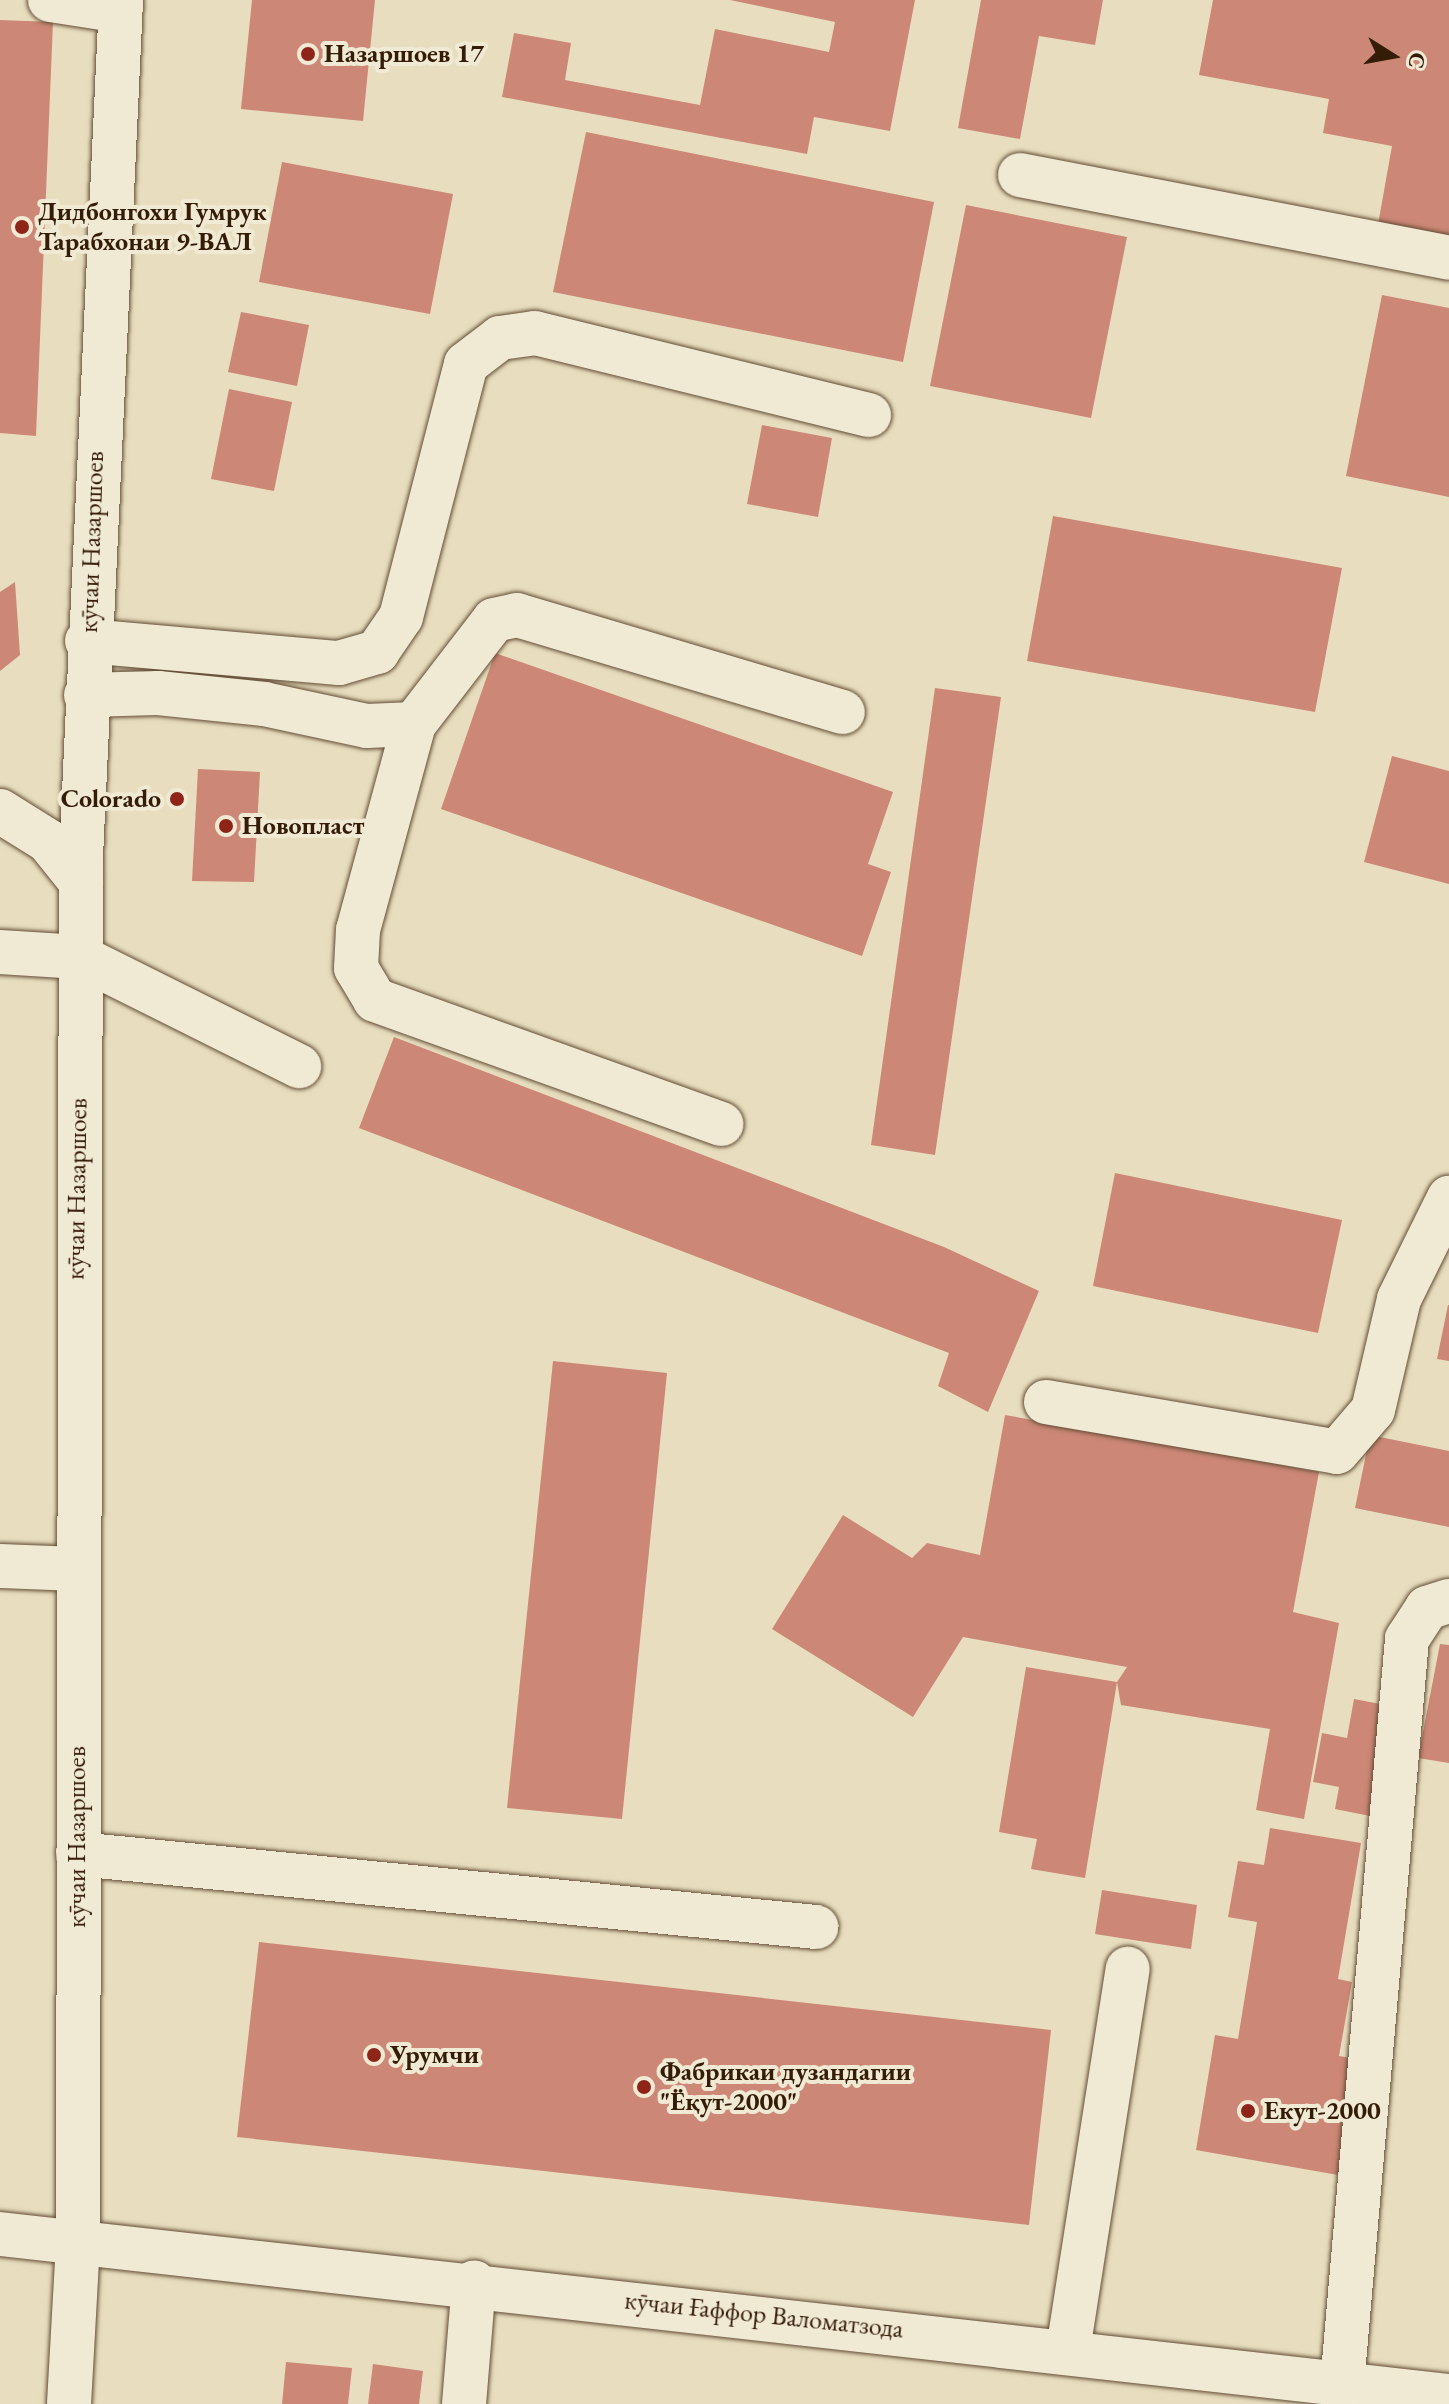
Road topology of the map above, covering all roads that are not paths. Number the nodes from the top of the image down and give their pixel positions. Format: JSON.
{"nodes":[{"id":1,"x":50,"y":0,"type":"edge"},
{"id":2,"x":120,"y":5,"type":"edge"},
{"id":3,"x":1020,"y":175,"type":"dead end"},
{"id":4,"x":1449,"y":258,"type":"edge"},
{"id":5,"x":869,"y":415,"type":"dead end"},
{"id":6,"x":87,"y":641,"type":"junction"},
{"id":7,"x":86,"y":695,"type":"junction"},
{"id":8,"x":843,"y":712,"type":"dead end"},
{"id":9,"x":414,"y":724,"type":"junction"},
{"id":10,"x":0,"y":811,"type":"edge"},
{"id":11,"x":81,"y":882,"type":"junction"},
{"id":12,"x":0,"y":952,"type":"edge"},
{"id":13,"x":80,"y":957,"type":"junction"},
{"id":14,"x":299,"y":1066,"type":"dead end"},
{"id":15,"x":722,"y":1124,"type":"dead end"},
{"id":16,"x":1449,"y":1198,"type":"edge"},
{"id":17,"x":1046,"y":1402,"type":"dead end"},
{"id":18,"x":0,"y":1566,"type":"edge"},
{"id":19,"x":74,"y":1569,"type":"junction"},
{"id":20,"x":1449,"y":1601,"type":"edge"},
{"id":21,"x":78,"y":1854,"type":"junction"},
{"id":22,"x":816,"y":1927,"type":"dead end"},
{"id":23,"x":1128,"y":1969,"type":"dead end"},
{"id":24,"x":0,"y":2234,"type":"edge"},
{"id":25,"x":78,"y":2243,"type":"junction"},
{"id":26,"x":474,"y":2282,"type":"junction"},
{"id":27,"x":1068,"y":2350,"type":"junction"},
{"id":28,"x":1342,"y":2385,"type":"junction"},
{"id":29,"x":1275,"y":2391,"type":"edge"},
{"id":30,"x":70,"y":2392,"type":"edge"},
{"id":31,"x":1449,"y":2396,"type":"edge"},
{"id":32,"x":464,"y":2404,"type":"edge"}],
"edges":[{"from":1,"to":2,"type":"street"},
{"from":2,"to":6,"type":"street","name":"кӯчаи Назаршоев"},
{"from":3,"to":4,"type":"street"},
{"from":5,"to":6,"type":"street"},
{"from":6,"to":7,"type":"street","name":"кӯчаи Назаршоев"},
{"from":7,"to":9,"type":"street"},
{"from":7,"to":11,"type":"street","name":"кӯчаи Назаршоев"},
{"from":8,"to":9,"type":"street"},
{"from":9,"to":15,"type":"street"},
{"from":10,"to":11,"type":"street"},
{"from":11,"to":13,"type":"street","name":"кӯчаи Назаршоев"},
{"from":12,"to":13,"type":"street"},
{"from":13,"to":14,"type":"street"},
{"from":13,"to":19,"type":"street","name":"кӯчаи Назаршоев"},
{"from":16,"to":17,"type":"street"},
{"from":18,"to":19,"type":"street"},
{"from":19,"to":21,"type":"street","name":"кӯчаи Назаршоев"},
{"from":20,"to":28,"type":"street"},
{"from":21,"to":22,"type":"street"},
{"from":21,"to":25,"type":"street","name":"кӯчаи Назаршоев"},
{"from":23,"to":27,"type":"street"},
{"from":24,"to":25,"type":"street","name":"кӯчаи Ғаффор Валоматзода"},
{"from":25,"to":26,"type":"street","name":"кӯчаи Ғаффор Валоматзода"},
{"from":25,"to":30,"type":"street","name":"кӯчаи Назаршоев"},
{"from":26,"to":27,"type":"street","name":"кӯчаи Ғаффор Валоматзода"},
{"from":26,"to":32,"type":"street"},
{"from":27,"to":29,"type":"street","name":"кӯчаи Ғаффор Валоматзода"},
{"from":28,"to":29,"type":"street","name":"кӯчаи Ғаффор Валоматзода"},
{"from":28,"to":31,"type":"street","name":"кӯчаи Ғаффор Валоматзода"}]}
